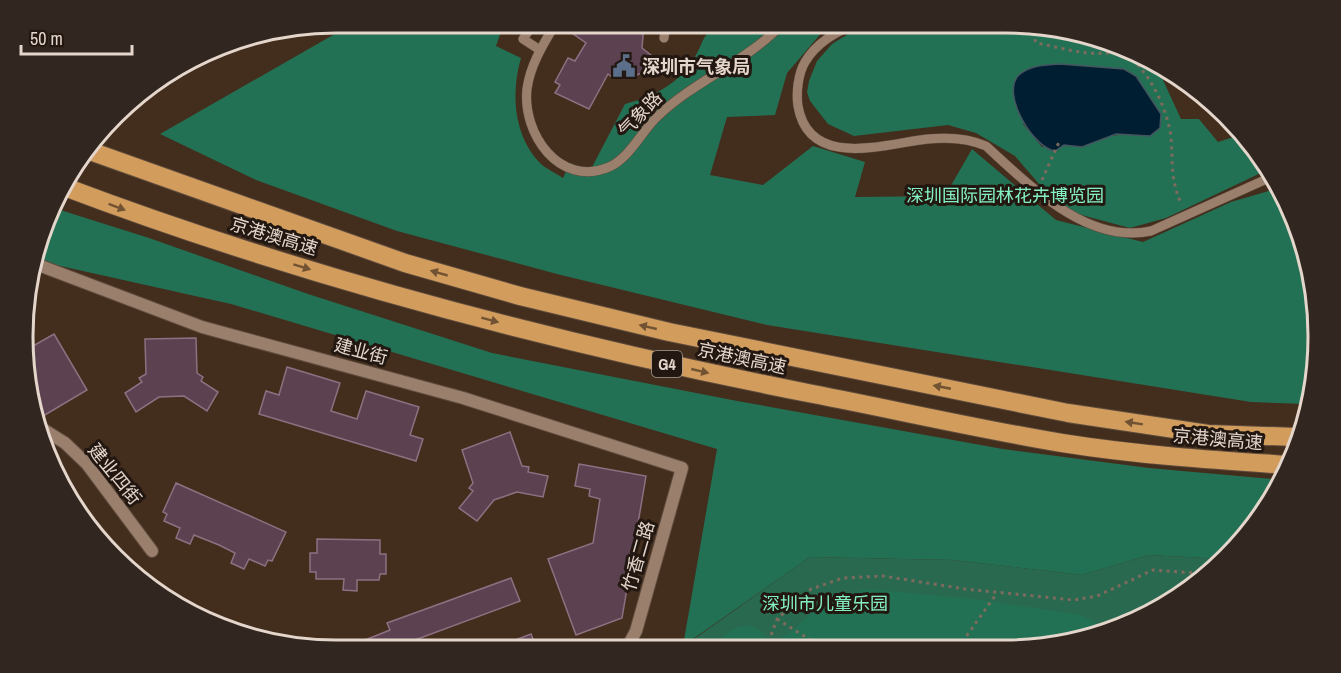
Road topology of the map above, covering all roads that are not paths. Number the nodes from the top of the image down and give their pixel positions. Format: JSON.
{"nodes":[{"id":1,"x":527,"y":33,"type":"edge"},
{"id":2,"x":550,"y":33,"type":"edge"},
{"id":3,"x":665,"y":33,"type":"edge"},
{"id":4,"x":770,"y":33,"type":"edge"},
{"id":5,"x":840,"y":33,"type":"edge"},
{"id":6,"x":664,"y":38,"type":"dead end"},
{"id":7,"x":540,"y":50,"type":"junction"},
{"id":8,"x":95,"y":153,"type":"edge"},
{"id":9,"x":1264,"y":180,"type":"edge"},
{"id":10,"x":71,"y":190,"type":"edge"},
{"id":11,"x":41,"y":266,"type":"edge"},
{"id":12,"x":49,"y":433,"type":"edge"},
{"id":13,"x":1291,"y":437,"type":"edge"},
{"id":14,"x":1280,"y":464,"type":"edge"},
{"id":15,"x":682,"y":468,"type":"joint"},
{"id":16,"x":152,"y":551,"type":"dead end"},
{"id":17,"x":630,"y":640,"type":"edge"}],
"edges":[{"from":1,"to":7,"type":"lane"},
{"from":2,"to":7,"type":"lane"},
{"from":3,"to":6,"type":"lane"},
{"from":4,"to":7,"type":"lane","name":"气象路"},
{"from":5,"to":9,"type":"lane"},
{"from":13,"to":8,"type":"highway","name":"京港澳高速","number":"G4","one_way":true},
{"from":10,"to":14,"type":"highway","name":"京港澳高速","number":"G4","one_way":true},
{"from":11,"to":15,"type":"street","name":"建业街"},
{"from":12,"to":16,"type":"street","name":"建业四街"},
{"from":15,"to":17,"type":"street","name":"竹香二路"}]}
